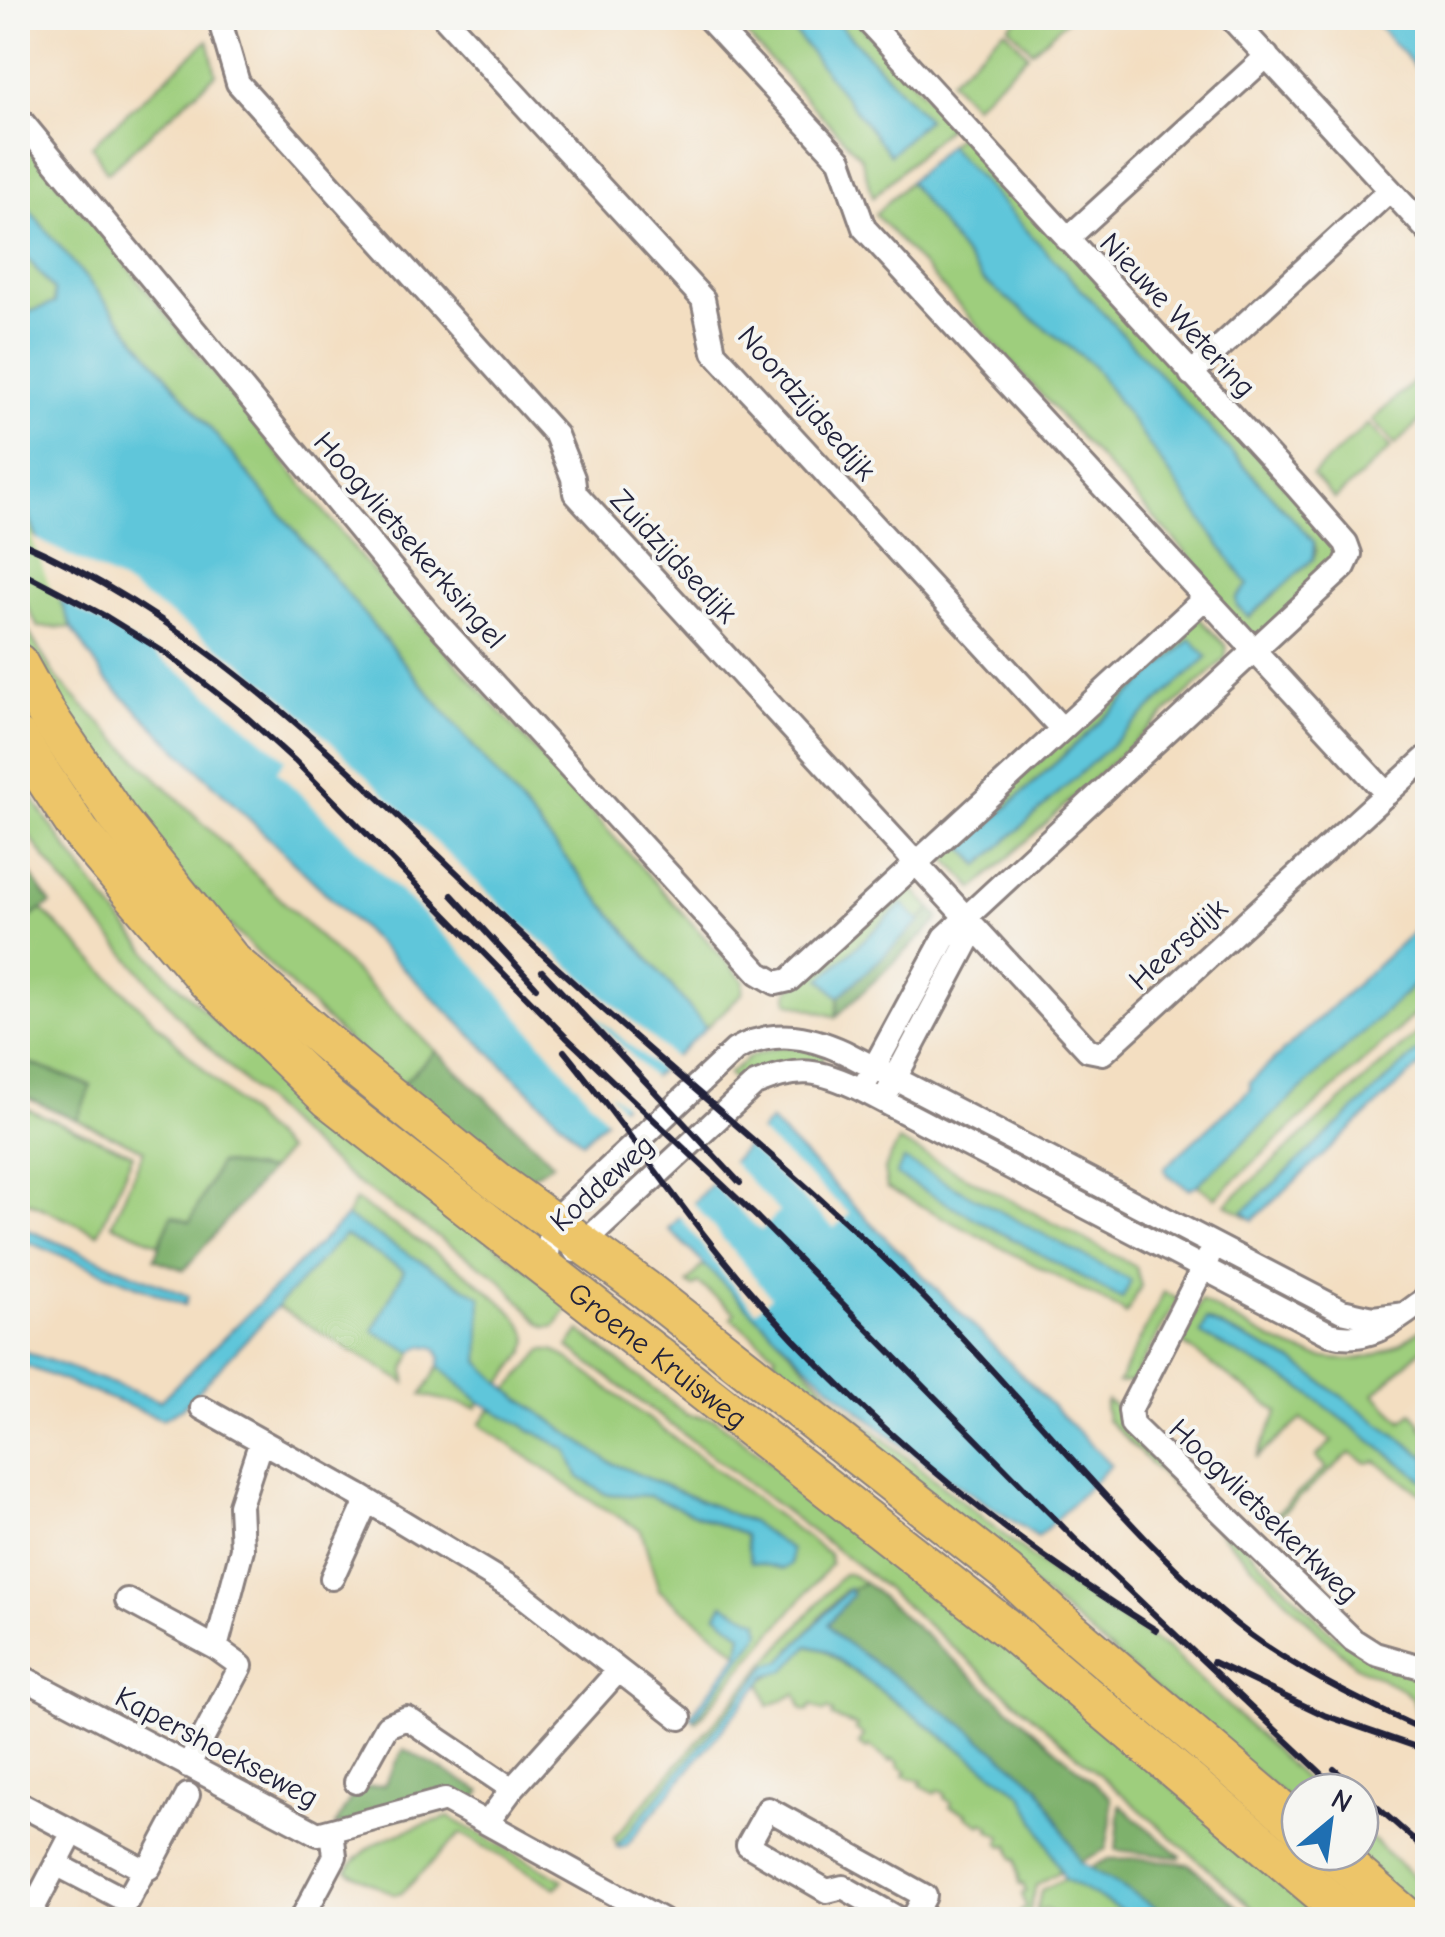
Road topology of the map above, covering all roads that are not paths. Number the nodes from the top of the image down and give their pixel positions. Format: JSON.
{"nodes":[{"id":1,"x":219,"y":18,"type":"edge"},
{"id":2,"x":444,"y":18,"type":"edge"},
{"id":3,"x":708,"y":18,"type":"edge"},
{"id":4,"x":865,"y":18,"type":"edge"},
{"id":5,"x":1231,"y":18,"type":"edge"},
{"id":6,"x":1266,"y":56,"type":"junction"},
{"id":7,"x":18,"y":117,"type":"edge"},
{"id":8,"x":1390,"y":190,"type":"junction"},
{"id":9,"x":1428,"y":231,"type":"edge"},
{"id":10,"x":1067,"y":239,"type":"junction"},
{"id":11,"x":1191,"y":374,"type":"junction"},
{"id":12,"x":1205,"y":598,"type":"junction"},
{"id":13,"x":1253,"y":652,"type":"junction"},
{"id":14,"x":18,"y":663,"type":"edge"},
{"id":15,"x":1062,"y":729,"type":"junction"},
{"id":16,"x":18,"y":738,"type":"edge"},
{"id":17,"x":1428,"y":756,"type":"edge"},
{"id":18,"x":1387,"y":794,"type":"junction"},
{"id":19,"x":918,"y":863,"type":"junction"},
{"id":20,"x":969,"y":923,"type":"junction"},
{"id":21,"x":874,"y":1068,"type":"junction"},
{"id":22,"x":895,"y":1079,"type":"junction"},
{"id":23,"x":862,"y":1090,"type":"junction"},
{"id":24,"x":883,"y":1102,"type":"junction"},
{"id":25,"x":552,"y":1222,"type":"junction"},
{"id":26,"x":583,"y":1245,"type":"junction"},
{"id":27,"x":1215,"y":1246,"type":"junction"},
{"id":28,"x":1202,"y":1269,"type":"junction"},
{"id":29,"x":546,"y":1270,"type":"junction"},
{"id":30,"x":1428,"y":1297,"type":"edge"},
{"id":31,"x":1405,"y":1314,"type":"junction"},
{"id":32,"x":202,"y":1408,"type":"dead end"},
{"id":33,"x":260,"y":1441,"type":"junction"},
{"id":34,"x":367,"y":1501,"type":"junction"},
{"id":35,"x":332,"y":1578,"type":"dead end"},
{"id":36,"x":127,"y":1600,"type":"dead end"},
{"id":37,"x":216,"y":1648,"type":"junction"},
{"id":38,"x":1428,"y":1670,"type":"edge"},
{"id":39,"x":618,"y":1671,"type":"junction"},
{"id":40,"x":18,"y":1676,"type":"edge"},
{"id":41,"x":680,"y":1718,"type":"dead end"},
{"id":42,"x":188,"y":1766,"type":"junction"},
{"id":43,"x":356,"y":1782,"type":"dead end"},
{"id":44,"x":512,"y":1789,"type":"junction"},
{"id":45,"x":188,"y":1795,"type":"dead end"},
{"id":46,"x":18,"y":1802,"type":"edge"},
{"id":47,"x":1280,"y":1809,"type":"edge"},
{"id":48,"x":488,"y":1823,"type":"junction"},
{"id":49,"x":74,"y":1832,"type":"junction"},
{"id":50,"x":332,"y":1832,"type":"junction"},
{"id":51,"x":56,"y":1864,"type":"junction"},
{"id":52,"x":144,"y":1870,"type":"junction"},
{"id":53,"x":1354,"y":1872,"type":"edge"},
{"id":54,"x":27,"y":1920,"type":"edge"},
{"id":55,"x":301,"y":1920,"type":"edge"},
{"id":56,"x":662,"y":1920,"type":"edge"},
{"id":57,"x":901,"y":1920,"type":"edge"},
{"id":58,"x":912,"y":1920,"type":"edge"},
{"id":59,"x":1353,"y":1920,"type":"edge"},
{"id":60,"x":1410,"y":1920,"type":"edge"}],
"edges":[{"from":1,"to":19,"type":"street","name":"Zuidzijdsedijk"},
{"from":2,"to":15,"type":"street","name":"Noordzijdsedijk"},
{"from":3,"to":12,"type":"street"},
{"from":4,"to":10,"type":"street","name":"Nieuwe Wetering"},
{"from":5,"to":6,"type":"street"},
{"from":6,"to":8,"type":"street"},
{"from":6,"to":10,"type":"street"},
{"from":7,"to":19,"type":"street","name":"Hoogvlietsekerksingel"},
{"from":8,"to":9,"type":"street"},
{"from":8,"to":11,"type":"street"},
{"from":10,"to":11,"type":"street","name":"Nieuwe Wetering"},
{"from":11,"to":13,"type":"street","name":"Nieuwe Wetering"},
{"from":12,"to":13,"type":"street"},
{"from":12,"to":15,"type":"street"},
{"from":13,"to":18,"type":"street"},
{"from":13,"to":20,"type":"street","name":"Nieuwe Wetering"},
{"from":14,"to":25,"type":"main road","name":"Groene Kruisweg"},
{"from":15,"to":19,"type":"street"},
{"from":16,"to":29,"type":"main road","name":"Groene Kruisweg"},
{"from":17,"to":18,"type":"street","name":"Heersdijk"},
{"from":18,"to":20,"type":"street","name":"Heersdijk"},
{"from":19,"to":20,"type":"street","name":"Zuidzijdsedijk"},
{"from":20,"to":21,"type":"street","name":"Nieuwe Wetering"},
{"from":20,"to":22,"type":"street","name":"Nieuwe Wetering"},
{"from":21,"to":22,"type":"street","name":"Koddeweg"},
{"from":21,"to":23,"type":"street","name":"Nieuwe Wetering"},
{"from":21,"to":25,"type":"street","name":"Koddeweg"},
{"from":22,"to":24,"type":"street","name":"Nieuwe Wetering"},
{"from":22,"to":27,"type":"street","name":"Koddeweg"},
{"from":23,"to":24,"type":"street","name":"Koddeweg"},
{"from":23,"to":26,"type":"street","name":"Koddeweg"},
{"from":24,"to":28,"type":"street","name":"Koddeweg"},
{"from":25,"to":26,"type":"main road","name":"Groene Kruisweg"},
{"from":25,"to":29,"type":"street","name":"Koddeweg"},
{"from":26,"to":29,"type":"street","name":"Koddeweg"},
{"from":26,"to":47,"type":"main road","name":"Groene Kruisweg"},
{"from":27,"to":28,"type":"street","name":"Hoogvlietsekerkweg"},
{"from":27,"to":31,"type":"street","name":"Koddeweg"},
{"from":28,"to":31,"type":"street","name":"Koddeweg"},
{"from":28,"to":38,"type":"street","name":"Hoogvlietsekerkweg"},
{"from":29,"to":59,"type":"main road","name":"Groene Kruisweg"},
{"from":30,"to":31,"type":"street","name":"Koddeweg"},
{"from":32,"to":33,"type":"street"},
{"from":33,"to":34,"type":"street"},
{"from":33,"to":37,"type":"street"},
{"from":34,"to":35,"type":"street"},
{"from":34,"to":39,"type":"street"},
{"from":36,"to":37,"type":"street"},
{"from":37,"to":42,"type":"street"},
{"from":39,"to":41,"type":"street"},
{"from":39,"to":44,"type":"street"},
{"from":40,"to":42,"type":"street","name":"Kapershoekseweg"},
{"from":42,"to":50,"type":"street","name":"Kapershoekseweg"},
{"from":43,"to":44,"type":"street"},
{"from":44,"to":48,"type":"street"},
{"from":45,"to":52,"type":"street"},
{"from":46,"to":49,"type":"street"},
{"from":48,"to":50,"type":"street","name":"Kapershoekseweg"},
{"from":48,"to":56,"type":"street","name":"Kapershoekseweg"},
{"from":49,"to":51,"type":"street"},
{"from":49,"to":52,"type":"street"},
{"from":50,"to":55,"type":"street"},
{"from":51,"to":52,"type":"street"},
{"from":51,"to":54,"type":"street"},
{"from":53,"to":60,"type":"main road"},
{"from":57,"to":58,"type":"street"}]}
